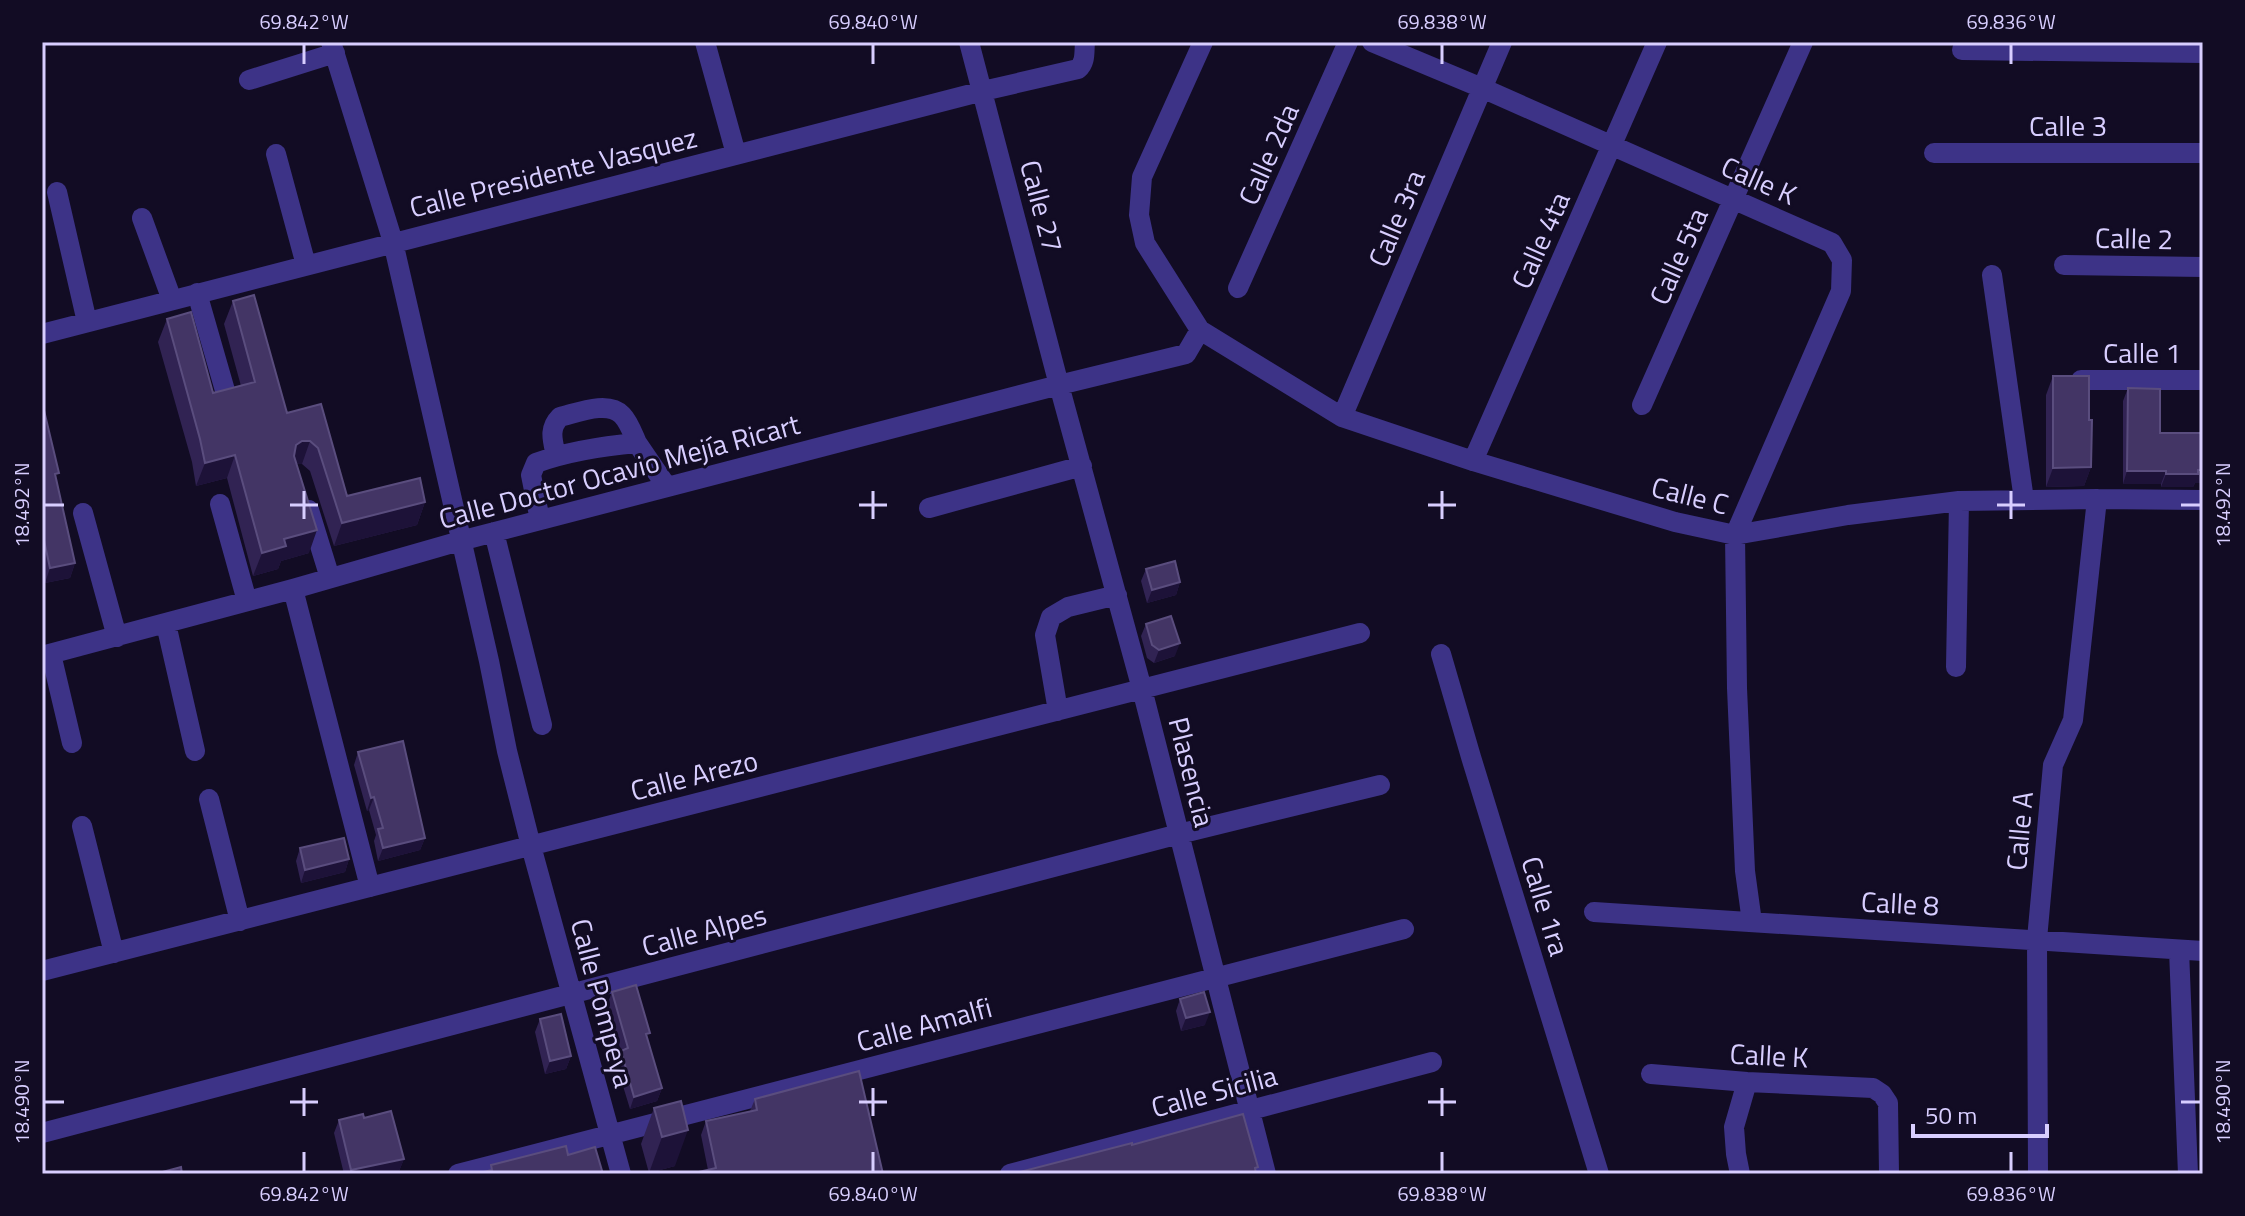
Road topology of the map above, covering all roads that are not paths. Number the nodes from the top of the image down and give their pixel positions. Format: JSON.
{"nodes":[{"id":1,"x":705,"y":42,"type":"edge"},
{"id":2,"x":969,"y":42,"type":"edge"},
{"id":3,"x":1085,"y":42,"type":"edge"},
{"id":4,"x":1203,"y":42,"type":"edge"},
{"id":5,"x":1348,"y":42,"type":"edge"},
{"id":6,"x":1372,"y":42,"type":"edge"},
{"id":7,"x":1502,"y":42,"type":"edge"},
{"id":8,"x":1657,"y":42,"type":"edge"},
{"id":9,"x":1803,"y":42,"type":"edge"},
{"id":10,"x":333,"y":48,"type":"edge"},
{"id":11,"x":1962,"y":50,"type":"dead end"},
{"id":12,"x":2203,"y":53,"type":"edge"},
{"id":13,"x":249,"y":80,"type":"dead end"},
{"id":14,"x":1482,"y":88,"type":"junction"},
{"id":15,"x":983,"y":91,"type":"junction"},
{"id":16,"x":1612,"y":146,"type":"junction"},
{"id":17,"x":1934,"y":153,"type":"dead end"},
{"id":18,"x":2203,"y":153,"type":"edge"},
{"id":19,"x":276,"y":154,"type":"dead end"},
{"id":20,"x":736,"y":154,"type":"junction"},
{"id":21,"x":57,"y":192,"type":"dead end"},
{"id":22,"x":1734,"y":200,"type":"junction"},
{"id":23,"x":142,"y":218,"type":"dead end"},
{"id":24,"x":393,"y":242,"type":"junction"},
{"id":25,"x":306,"y":265,"type":"junction"},
{"id":26,"x":2064,"y":265,"type":"dead end"},
{"id":27,"x":2203,"y":267,"type":"edge"},
{"id":28,"x":1992,"y":275,"type":"dead end"},
{"id":29,"x":1238,"y":288,"type":"dead end"},
{"id":30,"x":197,"y":293,"type":"junction"},
{"id":31,"x":172,"y":300,"type":"junction"},
{"id":32,"x":87,"y":322,"type":"junction"},
{"id":33,"x":1200,"y":330,"type":"junction"},
{"id":34,"x":42,"y":334,"type":"edge"},
{"id":35,"x":2081,"y":380,"type":"edge"},
{"id":36,"x":2203,"y":380,"type":"edge"},
{"id":37,"x":1059,"y":385,"type":"junction"},
{"id":38,"x":226,"y":394,"type":"edge"},
{"id":39,"x":1642,"y":405,"type":"dead end"},
{"id":40,"x":1342,"y":417,"type":"junction"},
{"id":41,"x":637,"y":443,"type":"junction"},
{"id":42,"x":556,"y":456,"type":"junction"},
{"id":43,"x":1473,"y":461,"type":"junction"},
{"id":44,"x":1082,"y":466,"type":"junction"},
{"id":45,"x":667,"y":487,"type":"junction"},
{"id":46,"x":302,"y":490,"type":"edge"},
{"id":47,"x":2097,"y":499,"type":"junction"},
{"id":48,"x":2024,"y":500,"type":"junction"},
{"id":49,"x":2203,"y":500,"type":"edge"},
{"id":50,"x":1959,"y":501,"type":"junction"},
{"id":51,"x":220,"y":504,"type":"dead end"},
{"id":52,"x":929,"y":508,"type":"dead end"},
{"id":53,"x":83,"y":513,"type":"dead end"},
{"id":54,"x":540,"y":520,"type":"junction"},
{"id":55,"x":494,"y":532,"type":"junction"},
{"id":56,"x":1735,"y":535,"type":"junction"},
{"id":57,"x":460,"y":541,"type":"junction"},
{"id":58,"x":330,"y":578,"type":"junction"},
{"id":59,"x":293,"y":589,"type":"junction"},
{"id":60,"x":1117,"y":595,"type":"junction"},
{"id":61,"x":247,"y":601,"type":"junction"},
{"id":62,"x":166,"y":624,"type":"junction"},
{"id":63,"x":1360,"y":633,"type":"dead end"},
{"id":64,"x":117,"y":637,"type":"junction"},
{"id":65,"x":1441,"y":654,"type":"dead end"},
{"id":66,"x":47,"y":655,"type":"edge"},
{"id":67,"x":1956,"y":667,"type":"dead end"},
{"id":68,"x":1142,"y":689,"type":"junction"},
{"id":69,"x":1058,"y":711,"type":"junction"},
{"id":70,"x":542,"y":725,"type":"dead end"},
{"id":71,"x":72,"y":743,"type":"dead end"},
{"id":72,"x":195,"y":751,"type":"dead end"},
{"id":73,"x":1380,"y":785,"type":"dead end"},
{"id":74,"x":209,"y":799,"type":"dead end"},
{"id":75,"x":82,"y":826,"type":"dead end"},
{"id":76,"x":1179,"y":834,"type":"junction"},
{"id":77,"x":531,"y":846,"type":"junction"},
{"id":78,"x":370,"y":887,"type":"junction"},
{"id":79,"x":1594,"y":912,"type":"dead end"},
{"id":80,"x":240,"y":921,"type":"junction"},
{"id":81,"x":1752,"y":922,"type":"junction"},
{"id":82,"x":1404,"y":929,"type":"dead end"},
{"id":83,"x":2037,"y":939,"type":"junction"},
{"id":84,"x":2179,"y":950,"type":"junction"},
{"id":85,"x":2203,"y":951,"type":"edge"},
{"id":86,"x":114,"y":953,"type":"junction"},
{"id":87,"x":42,"y":971,"type":"edge"},
{"id":88,"x":1216,"y":977,"type":"junction"},
{"id":89,"x":572,"y":994,"type":"junction"},
{"id":90,"x":1432,"y":1062,"type":"dead end"},
{"id":91,"x":1651,"y":1074,"type":"dead end"},
{"id":92,"x":1747,"y":1082,"type":"junction"},
{"id":93,"x":1250,"y":1110,"type":"junction"},
{"id":94,"x":42,"y":1133,"type":"edge"},
{"id":95,"x":610,"y":1135,"type":"junction"},
{"id":96,"x":1592,"y":1172,"type":"edge"},
{"id":97,"x":458,"y":1174,"type":"edge"},
{"id":98,"x":621,"y":1174,"type":"edge"},
{"id":99,"x":1010,"y":1174,"type":"edge"},
{"id":100,"x":1266,"y":1174,"type":"edge"},
{"id":101,"x":1740,"y":1174,"type":"edge"},
{"id":102,"x":1889,"y":1174,"type":"edge"},
{"id":103,"x":2038,"y":1174,"type":"edge"},
{"id":104,"x":2188,"y":1174,"type":"edge"}],
"edges":[{"from":1,"to":20,"type":"street"},
{"from":2,"to":15,"type":"street","name":"Calle 27"},
{"from":3,"to":15,"type":"street","name":"Calle Presidente Vasquez"},
{"from":4,"to":33,"type":"street"},
{"from":5,"to":29,"type":"street","name":"Calle 2da"},
{"from":6,"to":14,"type":"street","name":"Calle K"},
{"from":7,"to":14,"type":"street","name":"Calle 3ra"},
{"from":8,"to":16,"type":"street","name":"Calle 4ta"},
{"from":9,"to":22,"type":"street","name":"Calle 5ta"},
{"from":10,"to":13,"type":"street"},
{"from":10,"to":24,"type":"street","name":"Calle Pompeya"},
{"from":11,"to":12,"type":"street"},
{"from":14,"to":16,"type":"street","name":"Calle K"},
{"from":14,"to":40,"type":"street","name":"Calle 3ra"},
{"from":15,"to":20,"type":"street","name":"Calle Presidente Vasquez"},
{"from":15,"to":37,"type":"street","name":"Calle 27"},
{"from":16,"to":22,"type":"street","name":"Calle K"},
{"from":16,"to":43,"type":"street","name":"Calle 4ta"},
{"from":17,"to":18,"type":"street","name":"Calle 3"},
{"from":19,"to":25,"type":"street"},
{"from":20,"to":24,"type":"street","name":"Calle Presidente Vasquez"},
{"from":21,"to":32,"type":"street"},
{"from":22,"to":39,"type":"street","name":"Calle 5ta"},
{"from":22,"to":56,"type":"street","name":"Calle K"},
{"from":23,"to":31,"type":"street"},
{"from":24,"to":25,"type":"street","name":"Calle Presidente Vasquez"},
{"from":24,"to":57,"type":"street","name":"Calle Pompeya"},
{"from":25,"to":30,"type":"street","name":"Calle Presidente Vasquez"},
{"from":26,"to":27,"type":"street","name":"Calle 2"},
{"from":28,"to":48,"type":"street"},
{"from":30,"to":31,"type":"street","name":"Calle Presidente Vasquez"},
{"from":30,"to":38,"type":"street"},
{"from":31,"to":32,"type":"street","name":"Calle Presidente Vasquez"},
{"from":32,"to":34,"type":"street","name":"Calle Presidente Vasquez"},
{"from":33,"to":37,"type":"street","name":"Calle Doctor Ocavio Mejía Ricart"},
{"from":33,"to":40,"type":"street","name":"Calle C"},
{"from":35,"to":36,"type":"street","name":"Calle 1"},
{"from":37,"to":44,"type":"street","name":"Plasencia"},
{"from":37,"to":45,"type":"street","name":"Calle Doctor Ocavio Mejía Ricart"},
{"from":40,"to":43,"type":"street","name":"Calle C"},
{"from":41,"to":42,"type":"street"},
{"from":41,"to":42,"type":"street"},
{"from":41,"to":45,"type":"street"},
{"from":42,"to":54,"type":"street"},
{"from":43,"to":56,"type":"street","name":"Calle C"},
{"from":44,"to":52,"type":"street"},
{"from":44,"to":60,"type":"street","name":"Plasencia"},
{"from":45,"to":54,"type":"street","name":"Calle Doctor Ocavio Mejía Ricart"},
{"from":46,"to":58,"type":"street"},
{"from":47,"to":48,"type":"street","name":"Calle C"},
{"from":47,"to":49,"type":"street","name":"Calle C"},
{"from":47,"to":83,"type":"street","name":"Calle A"},
{"from":48,"to":50,"type":"street","name":"Calle C"},
{"from":50,"to":56,"type":"street","name":"Calle C"},
{"from":50,"to":67,"type":"street"},
{"from":51,"to":61,"type":"street"},
{"from":53,"to":64,"type":"street"},
{"from":54,"to":55,"type":"street","name":"Calle Doctor Ocavio Mejía Ricart"},
{"from":55,"to":57,"type":"street","name":"Calle Doctor Ocavio Mejía Ricart"},
{"from":55,"to":70,"type":"street"},
{"from":56,"to":81,"type":"street"},
{"from":57,"to":58,"type":"street","name":"Calle Doctor Ocavio Mejía Ricart"},
{"from":57,"to":77,"type":"street","name":"Calle Pompeya"},
{"from":58,"to":59,"type":"street","name":"Calle Doctor Ocavio Mejía Ricart"},
{"from":59,"to":61,"type":"street","name":"Calle Doctor Ocavio Mejía Ricart"},
{"from":59,"to":78,"type":"street"},
{"from":60,"to":68,"type":"street","name":"Plasencia"},
{"from":60,"to":69,"type":"street"},
{"from":61,"to":62,"type":"street","name":"Calle Doctor Ocavio Mejía Ricart"},
{"from":62,"to":64,"type":"street","name":"Calle Doctor Ocavio Mejía Ricart"},
{"from":62,"to":72,"type":"street"},
{"from":63,"to":68,"type":"street","name":"Calle Arezo"},
{"from":64,"to":66,"type":"street","name":"Calle Doctor Ocavio Mejía Ricart"},
{"from":65,"to":96,"type":"street","name":"Calle 1ra"},
{"from":66,"to":71,"type":"street"},
{"from":68,"to":69,"type":"street","name":"Calle Arezo"},
{"from":68,"to":76,"type":"street","name":"Plasencia"},
{"from":69,"to":77,"type":"street","name":"Calle Arezo"},
{"from":73,"to":76,"type":"street","name":"Calle Alpes"},
{"from":74,"to":80,"type":"street"},
{"from":75,"to":86,"type":"street"},
{"from":76,"to":88,"type":"street","name":"Plasencia"},
{"from":76,"to":89,"type":"street","name":"Calle Alpes"},
{"from":77,"to":78,"type":"street","name":"Calle Arezo"},
{"from":77,"to":89,"type":"street","name":"Calle Pompeya"},
{"from":78,"to":80,"type":"street","name":"Calle Arezo"},
{"from":79,"to":81,"type":"street","name":"Calle 8"},
{"from":80,"to":86,"type":"street","name":"Calle Arezo"},
{"from":81,"to":83,"type":"street","name":"Calle 8"},
{"from":82,"to":88,"type":"street","name":"Calle Amalfi"},
{"from":83,"to":84,"type":"street","name":"Calle 8"},
{"from":83,"to":103,"type":"street","name":"Calle A"},
{"from":84,"to":85,"type":"street","name":"Calle 8"},
{"from":84,"to":104,"type":"street"},
{"from":86,"to":87,"type":"street","name":"Calle Arezo"},
{"from":88,"to":93,"type":"street","name":"Plasencia"},
{"from":88,"to":95,"type":"street","name":"Calle Amalfi"},
{"from":89,"to":94,"type":"street","name":"Calle Alpes"},
{"from":89,"to":95,"type":"street","name":"Calle Pompeya"},
{"from":90,"to":93,"type":"street","name":"Calle Sicilia"},
{"from":91,"to":92,"type":"street","name":"Calle K"},
{"from":92,"to":101,"type":"street"},
{"from":92,"to":102,"type":"street","name":"Calle K"},
{"from":93,"to":99,"type":"street","name":"Calle Sicilia"},
{"from":93,"to":100,"type":"street","name":"Plasencia"},
{"from":95,"to":97,"type":"street","name":"Calle Amalfi"},
{"from":95,"to":98,"type":"street","name":"Calle Pompeya"}]}
